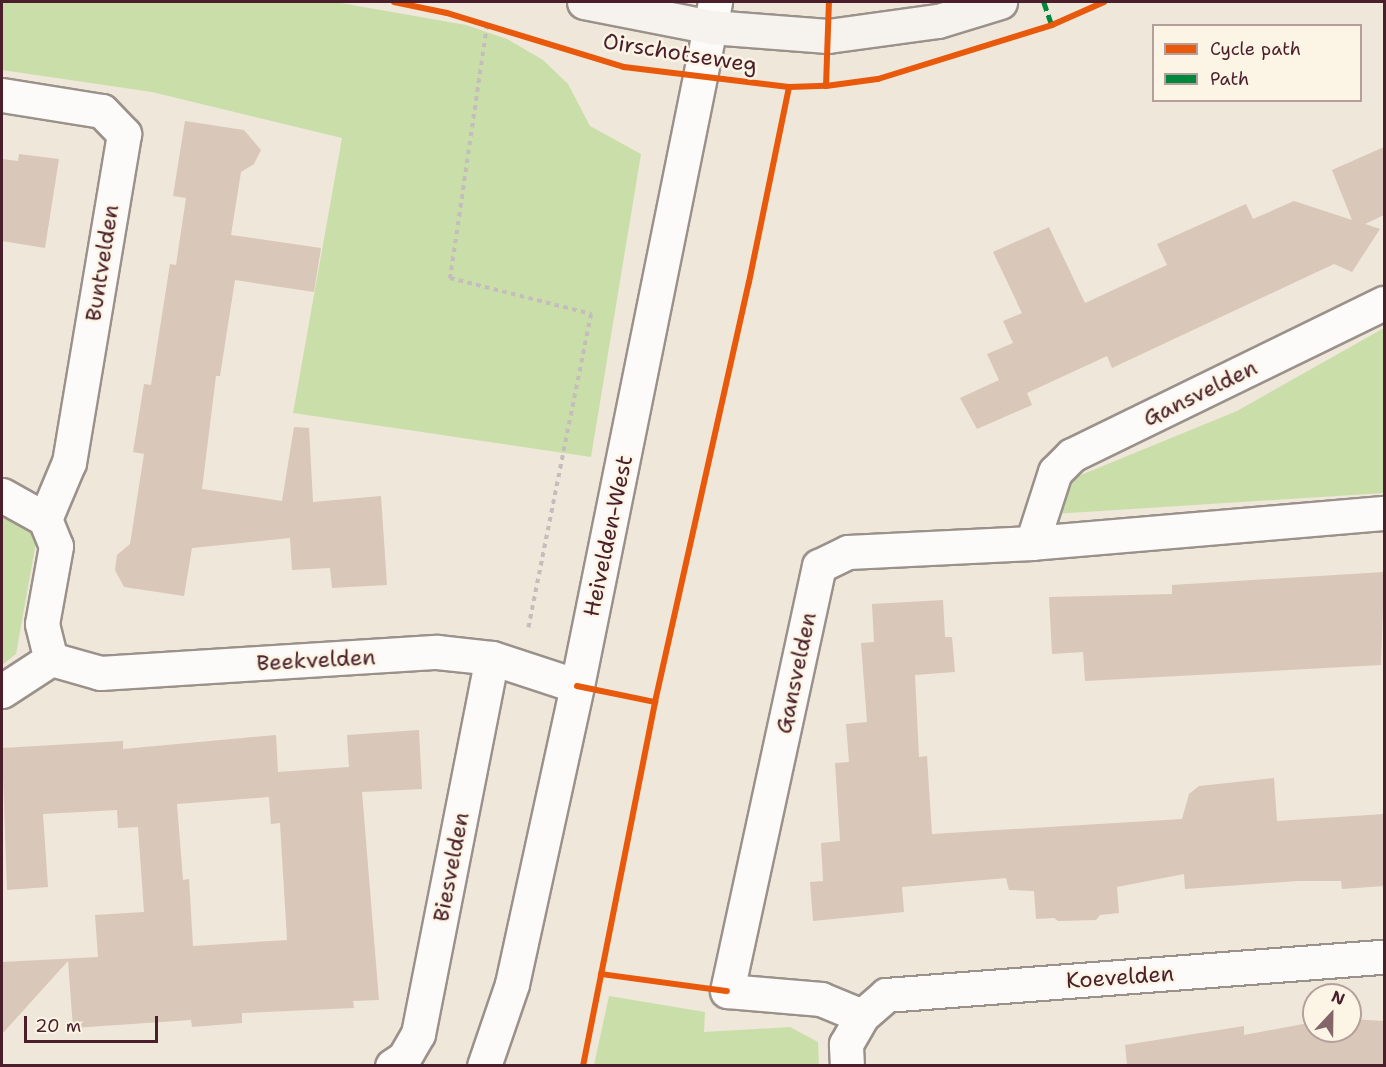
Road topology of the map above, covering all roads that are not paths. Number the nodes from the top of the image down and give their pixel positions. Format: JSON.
{"nodes":[{"id":1,"x":584,"y":2,"type":"edge"},
{"id":2,"x":1000,"y":2,"type":"edge"},
{"id":3,"x":713,"y":14,"type":"edge"},
{"id":4,"x":2,"y":95,"type":"edge"},
{"id":5,"x":1384,"y":303,"type":"edge"},
{"id":6,"x":2,"y":495,"type":"edge"},
{"id":7,"x":1384,"y":513,"type":"edge"},
{"id":8,"x":45,"y":519,"type":"junction"},
{"id":9,"x":1032,"y":543,"type":"junction"},
{"id":10,"x":51,"y":659,"type":"junction"},
{"id":11,"x":506,"y":663,"type":"junction"},
{"id":12,"x":578,"y":686,"type":"junction"},
{"id":13,"x":2,"y":691,"type":"edge"},
{"id":14,"x":1384,"y":957,"type":"edge"},
{"id":15,"x":862,"y":1016,"type":"junction"},
{"id":16,"x":392,"y":1065,"type":"edge"},
{"id":17,"x":484,"y":1065,"type":"edge"},
{"id":18,"x":847,"y":1065,"type":"edge"}],
"edges":[{"from":1,"to":3,"type":"main road","name":"Oirschotseweg"},
{"from":2,"to":3,"type":"main road","name":"Oirschotseweg"},
{"from":3,"to":12,"type":"street","name":"Heivelden-West"},
{"from":4,"to":8,"type":"street","name":"Buntvelden"},
{"from":5,"to":9,"type":"street","name":"Gansvelden"},
{"from":6,"to":8,"type":"street"},
{"from":7,"to":9,"type":"street","name":"Gansvelden"},
{"from":8,"to":10,"type":"street"},
{"from":9,"to":15,"type":"street","name":"Gansvelden"},
{"from":10,"to":11,"type":"street","name":"Beekvelden"},
{"from":10,"to":13,"type":"street"},
{"from":11,"to":12,"type":"street","name":"Beekvelden"},
{"from":11,"to":16,"type":"street","name":"Biesvelden"},
{"from":12,"to":17,"type":"street","name":"Heivelden-West"},
{"from":14,"to":15,"type":"street","name":"Koevelden"},
{"from":15,"to":18,"type":"street","name":"Koevelden"}]}
